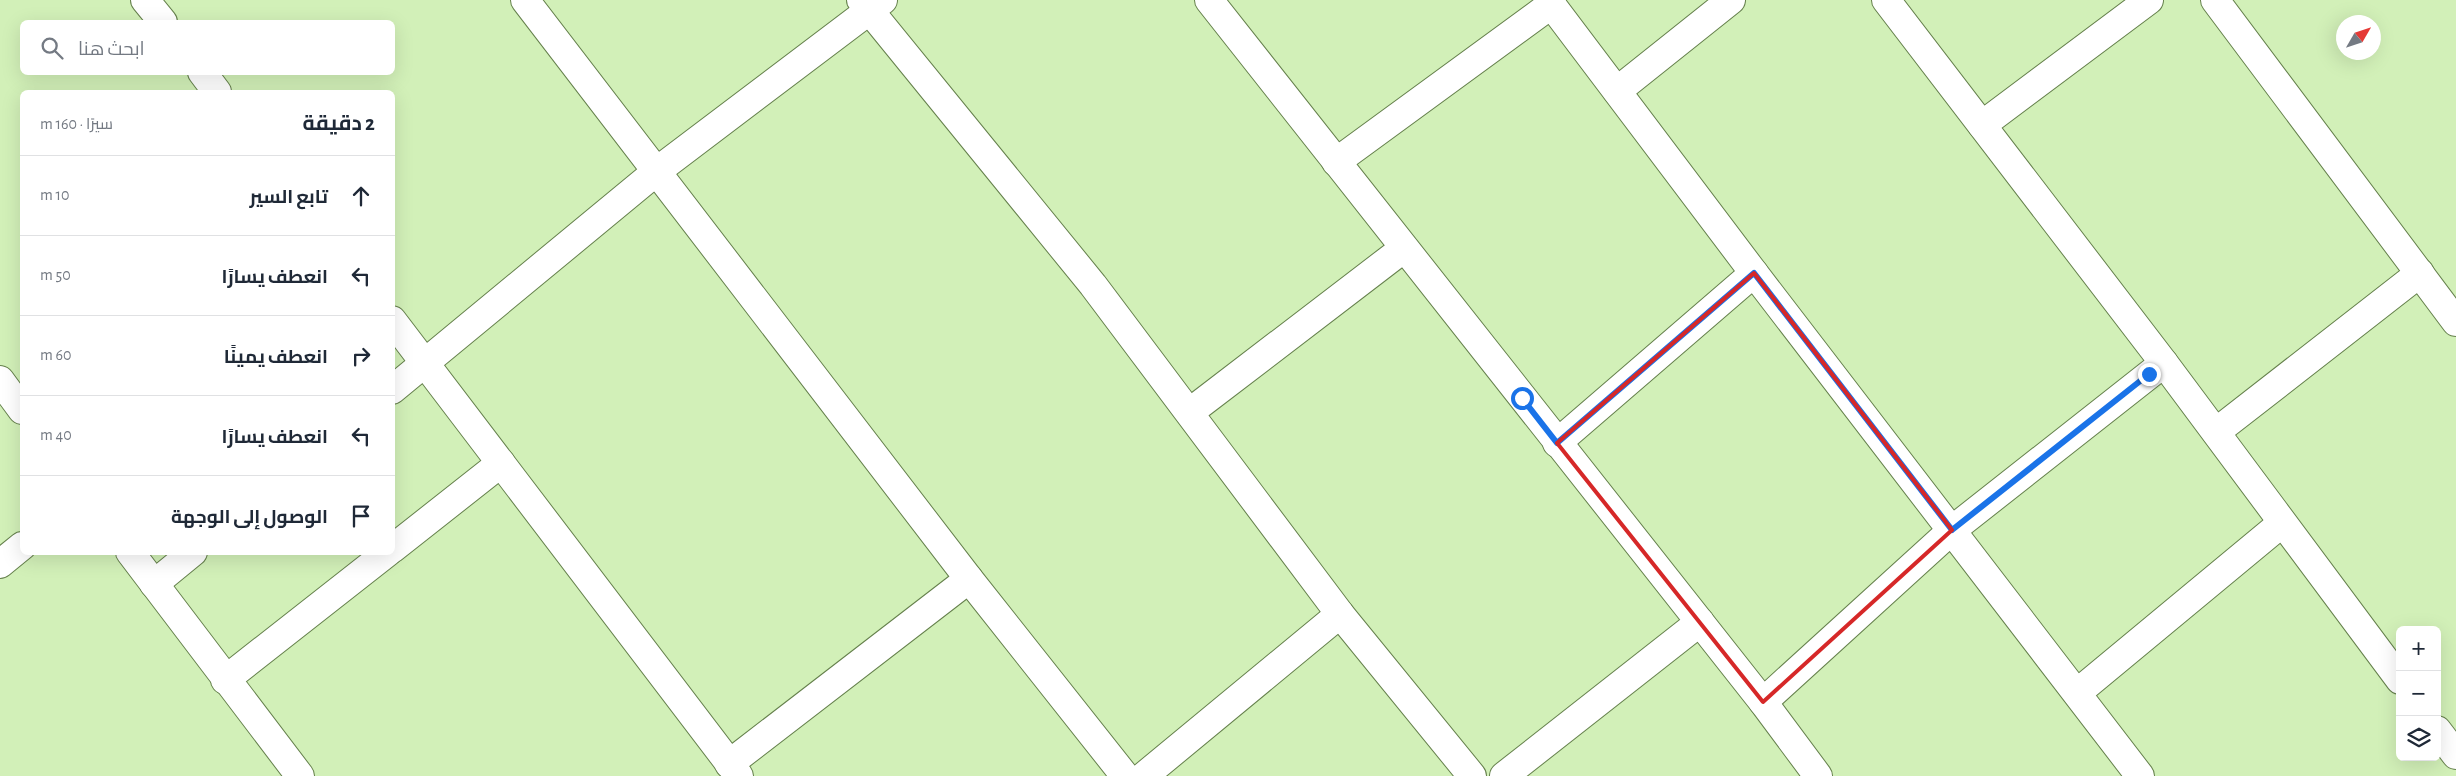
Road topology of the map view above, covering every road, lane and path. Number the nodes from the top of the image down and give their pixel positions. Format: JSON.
{"nodes":[{"id":1,"x":145,"y":0,"type":"edge"},
{"id":2,"x":525,"y":0,"type":"edge"},
{"id":3,"x":1209,"y":0,"type":"edge"},
{"id":4,"x":1731,"y":0,"type":"edge"},
{"id":5,"x":1886,"y":0,"type":"edge"},
{"id":6,"x":2149,"y":0,"type":"edge"},
{"id":7,"x":2215,"y":0,"type":"edge"},
{"id":8,"x":1550,"y":2,"type":"edge"},
{"id":9,"x":871,"y":3,"type":"edge"},
{"id":10,"x":161,"y":20,"type":"edge"},
{"id":11,"x":204,"y":75,"type":"edge"},
{"id":12,"x":216,"y":90,"type":"edge"},
{"id":13,"x":1617,"y":91,"type":"junction"},
{"id":14,"x":1982,"y":125,"type":"junction"},
{"id":15,"x":1336,"y":162,"type":"junction"},
{"id":16,"x":657,"y":171,"type":"junction"},
{"id":17,"x":1403,"y":249,"type":"junction"},
{"id":18,"x":1754,"y":273,"type":"junction"},
{"id":19,"x":2420,"y":273,"type":"junction"},
{"id":20,"x":2456,"y":322,"type":"edge"},
{"id":21,"x":395,"y":324,"type":"edge"},
{"id":22,"x":426,"y":362,"type":"junction"},
{"id":23,"x":2164,"y":363,"type":"junction"},
{"id":24,"x":0,"y":380,"type":"edge"},
{"id":25,"x":395,"y":388,"type":"edge"},
{"id":26,"x":20,"y":407,"type":"edge"},
{"id":27,"x":1190,"y":412,"type":"junction"},
{"id":28,"x":2216,"y":432,"type":"junction"},
{"id":29,"x":1557,"y":443,"type":"junction"},
{"id":30,"x":502,"y":463,"type":"junction"},
{"id":31,"x":2282,"y":523,"type":"junction"},
{"id":32,"x":1952,"y":530,"type":"junction"},
{"id":33,"x":395,"y":547,"type":"edge"},
{"id":34,"x":20,"y":548,"type":"edge"},
{"id":35,"x":132,"y":555,"type":"edge"},
{"id":36,"x":189,"y":555,"type":"edge"},
{"id":37,"x":384,"y":555,"type":"edge"},
{"id":38,"x":0,"y":564,"type":"edge"},
{"id":39,"x":969,"y":579,"type":"junction"},
{"id":40,"x":154,"y":584,"type":"junction"},
{"id":41,"x":1340,"y":614,"type":"junction"},
{"id":42,"x":1700,"y":622,"type":"junction"},
{"id":43,"x":2396,"y":675,"type":"edge"},
{"id":44,"x":225,"y":680,"type":"junction"},
{"id":45,"x":2077,"y":693,"type":"junction"},
{"id":46,"x":1763,"y":702,"type":"junction"},
{"id":47,"x":2441,"y":735,"type":"edge"},
{"id":48,"x":2456,"y":755,"type":"edge"},
{"id":49,"x":734,"y":770,"type":"edge"},
{"id":50,"x":300,"y":776,"type":"edge"},
{"id":51,"x":1126,"y":776,"type":"edge"},
{"id":52,"x":1144,"y":776,"type":"edge"},
{"id":53,"x":1472,"y":776,"type":"edge"},
{"id":54,"x":1504,"y":776,"type":"edge"},
{"id":55,"x":1818,"y":776,"type":"edge"},
{"id":56,"x":2140,"y":776,"type":"edge"}],
"edges":[{"from":1,"to":10,"type":"street"},
{"from":2,"to":16,"type":"street"},
{"from":3,"to":15,"type":"street"},
{"from":4,"to":13,"type":"street"},
{"from":5,"to":14,"type":"street"},
{"from":6,"to":14,"type":"street"},
{"from":7,"to":19,"type":"street"},
{"from":8,"to":13,"type":"street"},
{"from":8,"to":15,"type":"street"},
{"from":9,"to":16,"type":"street"},
{"from":9,"to":27,"type":"street"},
{"from":11,"to":12,"type":"street"},
{"from":13,"to":18,"type":"street"},
{"from":14,"to":23,"type":"street"},
{"from":15,"to":17,"type":"street"},
{"from":16,"to":22,"type":"street"},
{"from":16,"to":39,"type":"street"},
{"from":17,"to":27,"type":"street"},
{"from":17,"to":29,"type":"street"},
{"from":18,"to":29,"type":"street"},
{"from":18,"to":32,"type":"street"},
{"from":19,"to":20,"type":"street"},
{"from":19,"to":28,"type":"street"},
{"from":21,"to":22,"type":"street"},
{"from":22,"to":25,"type":"street"},
{"from":22,"to":30,"type":"street"},
{"from":23,"to":28,"type":"street"},
{"from":23,"to":32,"type":"street"},
{"from":24,"to":26,"type":"street"},
{"from":27,"to":41,"type":"street"},
{"from":28,"to":31,"type":"street"},
{"from":29,"to":42,"type":"street"},
{"from":30,"to":33,"type":"street"},
{"from":30,"to":49,"type":"street"},
{"from":31,"to":43,"type":"street"},
{"from":31,"to":45,"type":"street"},
{"from":32,"to":45,"type":"street"},
{"from":32,"to":46,"type":"street"},
{"from":34,"to":38,"type":"street"},
{"from":35,"to":40,"type":"street"},
{"from":36,"to":40,"type":"street"},
{"from":37,"to":44,"type":"street"},
{"from":39,"to":49,"type":"street"},
{"from":39,"to":51,"type":"street"},
{"from":40,"to":44,"type":"street"},
{"from":41,"to":52,"type":"street"},
{"from":41,"to":53,"type":"street"},
{"from":42,"to":46,"type":"street"},
{"from":42,"to":54,"type":"street"},
{"from":44,"to":50,"type":"street"},
{"from":45,"to":56,"type":"street"},
{"from":46,"to":55,"type":"street"},
{"from":47,"to":48,"type":"street"}]}
